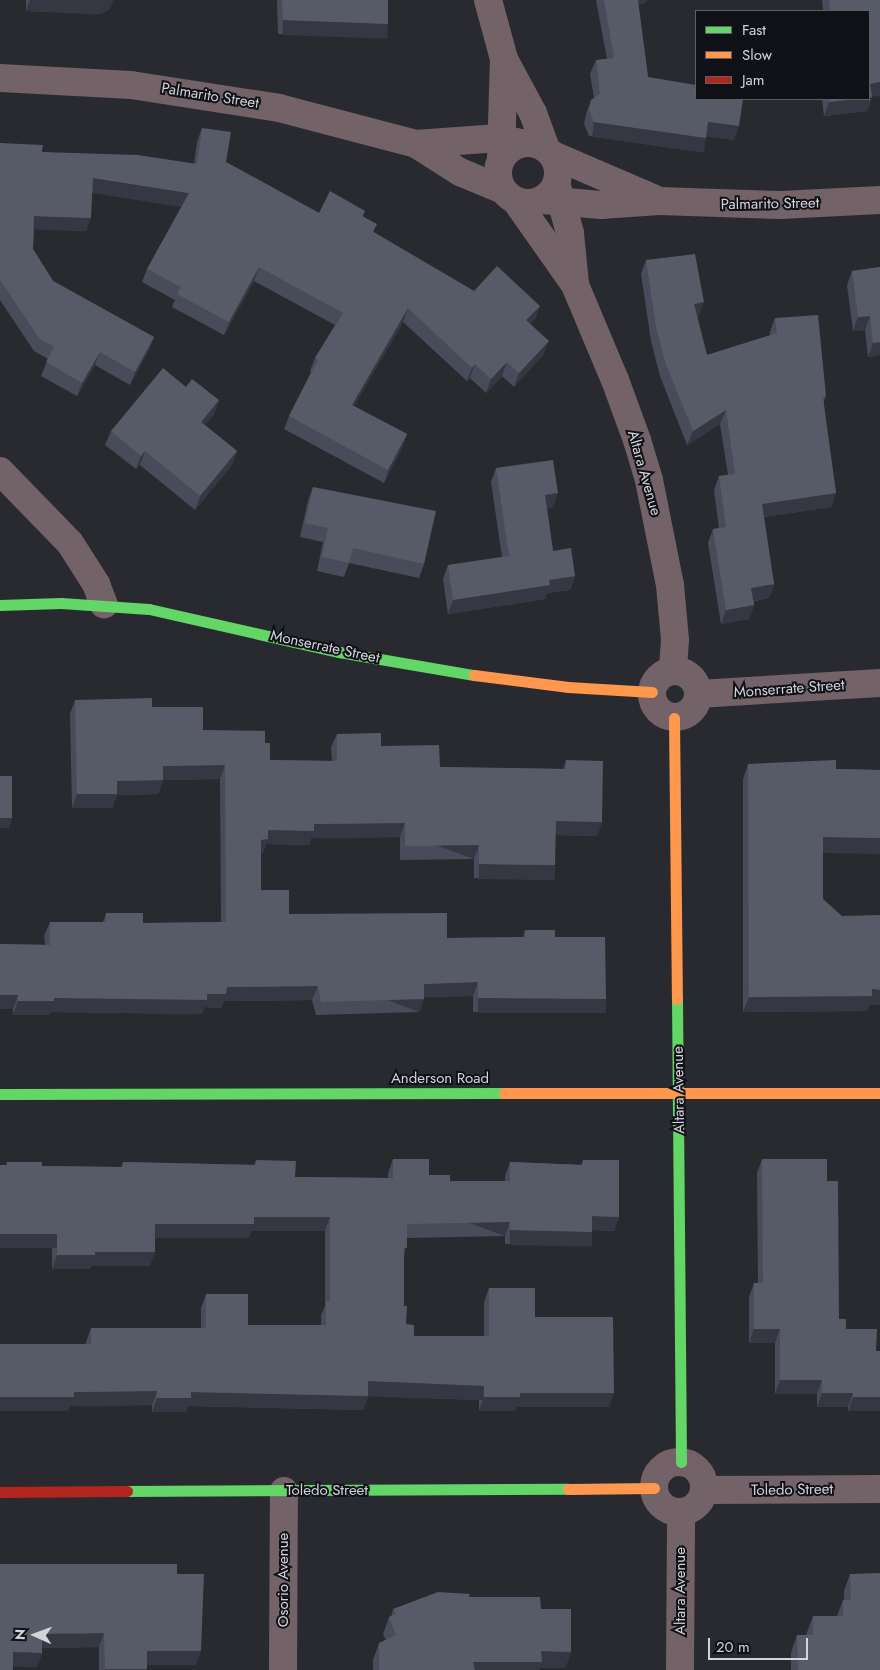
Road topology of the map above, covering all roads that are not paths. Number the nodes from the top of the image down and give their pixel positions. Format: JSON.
{"nodes":[{"id":1,"x":488,"y":0,"type":"edge"},
{"id":2,"x":504,"y":59,"type":"junction"},
{"id":3,"x":0,"y":78,"type":"edge"},
{"id":4,"x":416,"y":144,"type":"junction"},
{"id":5,"x":524,"y":148,"type":"junction"},
{"id":6,"x":510,"y":195,"type":"junction"},
{"id":7,"x":554,"y":196,"type":"junction"},
{"id":8,"x":880,"y":200,"type":"edge"},
{"id":9,"x":659,"y":201,"type":"junction"},
{"id":10,"x":575,"y":285,"type":"junction"},
{"id":11,"x":0,"y":471,"type":"edge"},
{"id":12,"x":0,"y":605,"type":"edge"},
{"id":13,"x":104,"y":605,"type":"junction"},
{"id":14,"x":673,"y":671,"type":"junction"},
{"id":15,"x":880,"y":683,"type":"edge"},
{"id":16,"x":652,"y":692,"type":"junction"},
{"id":17,"x":698,"y":694,"type":"junction"},
{"id":18,"x":674,"y":718,"type":"junction"},
{"id":19,"x":880,"y":1093,"type":"edge"},
{"id":20,"x":0,"y":1094,"type":"edge"},
{"id":21,"x":680,"y":1094,"type":"junction"},
{"id":22,"x":681,"y":1462,"type":"junction"},
{"id":23,"x":654,"y":1488,"type":"junction"},
{"id":24,"x":880,"y":1489,"type":"edge"},
{"id":25,"x":705,"y":1490,"type":"junction"},
{"id":26,"x":284,"y":1491,"type":"junction"},
{"id":27,"x":0,"y":1492,"type":"edge"},
{"id":28,"x":681,"y":1512,"type":"junction"},
{"id":29,"x":284,"y":1670,"type":"edge"},
{"id":30,"x":680,"y":1670,"type":"edge"}],
"edges":[{"from":1,"to":2,"type":"street"},
{"from":2,"to":5,"type":"street"},
{"from":2,"to":5,"type":"street"},
{"from":3,"to":4,"type":"street","name":"Palmarito Street"},
{"from":4,"to":5,"type":"street","name":"Palmarito Street"},
{"from":4,"to":6,"type":"street","name":"Palmarito Street"},
{"from":5,"to":6,"type":"street"},
{"from":5,"to":7,"type":"street"},
{"from":5,"to":9,"type":"street","name":"Palmarito Street"},
{"from":6,"to":7,"type":"street"},
{"from":6,"to":10,"type":"street","name":"Altara Avenue"},
{"from":7,"to":9,"type":"street","name":"Palmarito Street"},
{"from":7,"to":10,"type":"street","name":"Altara Avenue"},
{"from":8,"to":9,"type":"street","name":"Palmarito Street"},
{"from":10,"to":14,"type":"street","name":"Altara Avenue"},
{"from":11,"to":13,"type":"street"},
{"from":12,"to":13,"type":"street","name":"Monserrate Street"},
{"from":13,"to":16,"type":"street","name":"Monserrate Street"},
{"from":14,"to":16,"type":"street"},
{"from":14,"to":17,"type":"street"},
{"from":15,"to":17,"type":"street","name":"Monserrate Street"},
{"from":16,"to":18,"type":"street"},
{"from":17,"to":18,"type":"street"},
{"from":18,"to":21,"type":"street","name":"Altara Avenue"},
{"from":19,"to":21,"type":"street","name":"Anderson Road"},
{"from":20,"to":21,"type":"street","name":"Anderson Road"},
{"from":21,"to":22,"type":"street","name":"Altara Avenue"},
{"from":22,"to":23,"type":"street"},
{"from":22,"to":25,"type":"street"},
{"from":23,"to":26,"type":"street","name":"Toledo Street"},
{"from":23,"to":28,"type":"street"},
{"from":24,"to":25,"type":"street","name":"Toledo Street"},
{"from":25,"to":28,"type":"street"},
{"from":26,"to":27,"type":"street","name":"Toledo Street"},
{"from":26,"to":29,"type":"street","name":"Osorio Avenue"},
{"from":28,"to":30,"type":"street","name":"Altara Avenue"}]}
